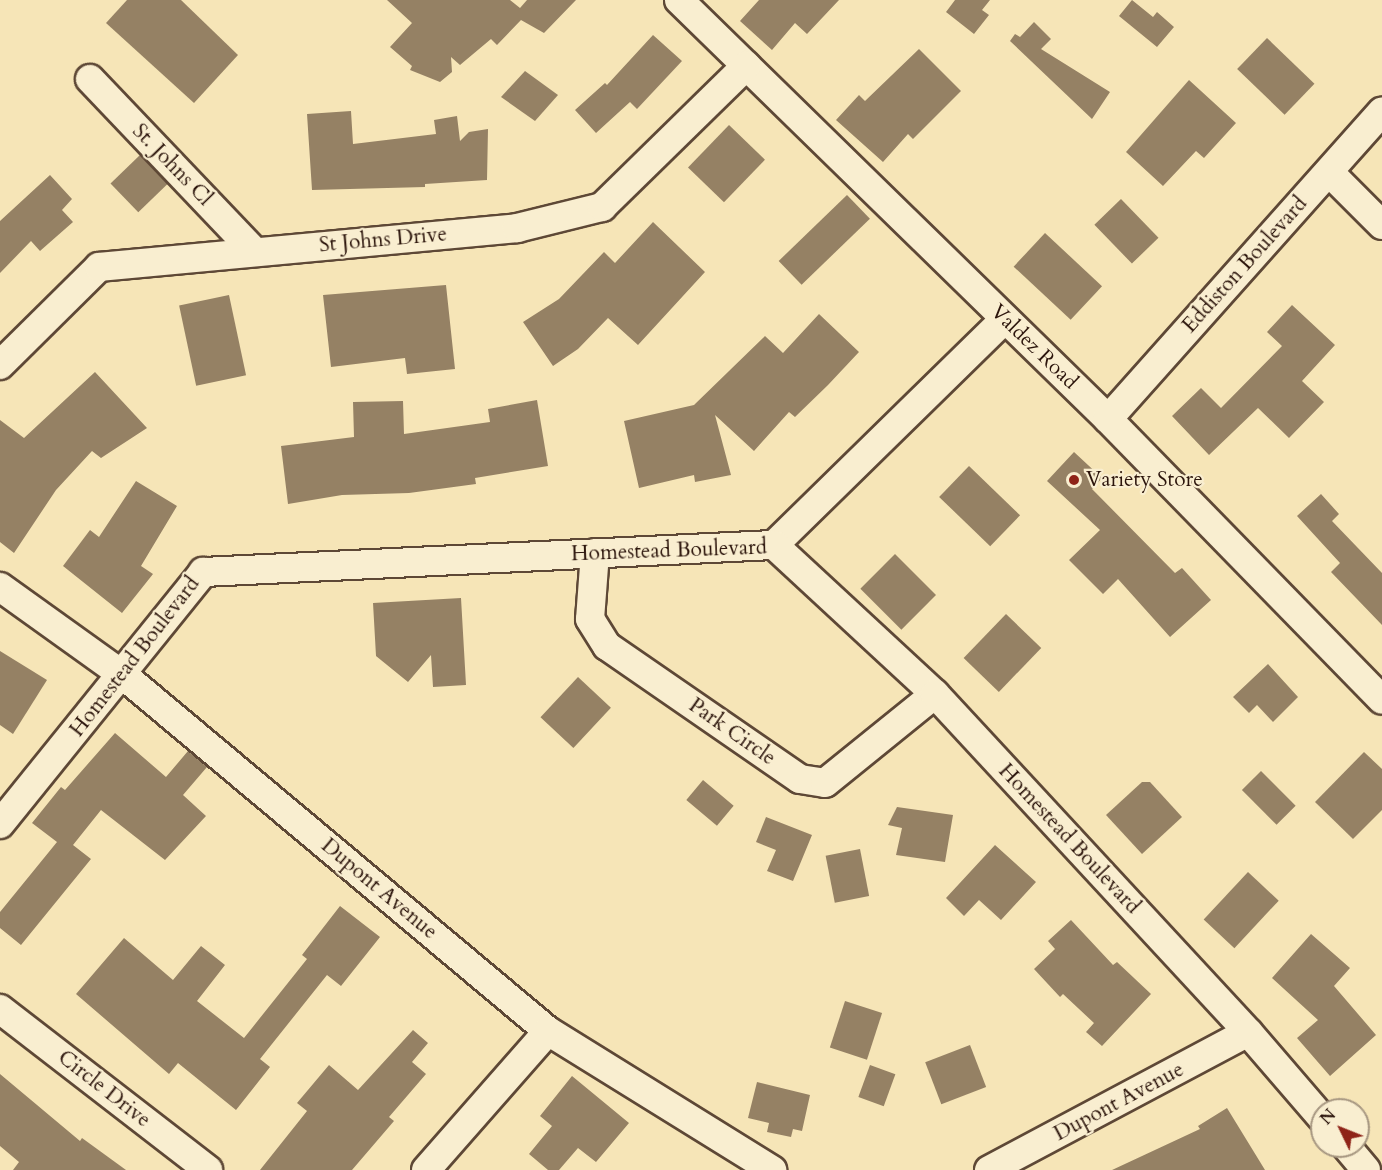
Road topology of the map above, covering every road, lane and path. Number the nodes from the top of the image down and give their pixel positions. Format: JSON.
{"nodes":[{"id":1,"x":680,"y":0,"type":"edge"},
{"id":2,"x":747,"y":66,"type":"junction"},
{"id":3,"x":90,"y":79,"type":"dead end"},
{"id":4,"x":1382,"y":111,"type":"edge"},
{"id":5,"x":1329,"y":172,"type":"junction"},
{"id":6,"x":1382,"y":225,"type":"edge"},
{"id":7,"x":254,"y":251,"type":"junction"},
{"id":8,"x":1005,"y":319,"type":"junction"},
{"id":9,"x":0,"y":365,"type":"edge"},
{"id":10,"x":1108,"y":419,"type":"junction"},
{"id":11,"x":774,"y":545,"type":"junction"},
{"id":12,"x":595,"y":553,"type":"junction"},
{"id":13,"x":0,"y":587,"type":"edge"},
{"id":14,"x":123,"y":675,"type":"junction"},
{"id":15,"x":935,"y":694,"type":"junction"},
{"id":16,"x":1382,"y":700,"type":"edge"},
{"id":17,"x":0,"y":824,"type":"edge"},
{"id":18,"x":0,"y":1008,"type":"edge"},
{"id":19,"x":548,"y":1031,"type":"junction"},
{"id":20,"x":1248,"y":1032,"type":"junction"},
{"id":21,"x":1310,"y":1104,"type":"edge"},
{"id":22,"x":1356,"y":1158,"type":"edge"},
{"id":23,"x":208,"y":1170,"type":"edge"},
{"id":24,"x":426,"y":1170,"type":"edge"},
{"id":25,"x":772,"y":1170,"type":"edge"},
{"id":26,"x":989,"y":1170,"type":"edge"},
{"id":27,"x":1366,"y":1170,"type":"edge"}],
"edges":[{"from":1,"to":2,"type":"street","name":"Valdez Road"},
{"from":2,"to":7,"type":"street","name":"St Johns Drive"},
{"from":2,"to":8,"type":"street","name":"Valdez Road"},
{"from":3,"to":7,"type":"street","name":"St. Johns Cl"},
{"from":4,"to":5,"type":"street","name":"Eddiston Boulevard"},
{"from":5,"to":6,"type":"street"},
{"from":5,"to":10,"type":"street","name":"Eddiston Boulevard"},
{"from":7,"to":9,"type":"street","name":"St Johns Drive"},
{"from":8,"to":10,"type":"street","name":"Valdez Road"},
{"from":8,"to":11,"type":"street"},
{"from":10,"to":16,"type":"street","name":"Valdez Road"},
{"from":11,"to":12,"type":"street","name":"Homestead Boulevard"},
{"from":11,"to":15,"type":"street","name":"Homestead Boulevard"},
{"from":12,"to":14,"type":"street","name":"Homestead Boulevard"},
{"from":12,"to":15,"type":"street","name":"Park Circle"},
{"from":13,"to":14,"type":"street","name":"Dupont Avenue"},
{"from":14,"to":17,"type":"street","name":"Homestead Boulevard"},
{"from":14,"to":19,"type":"street","name":"Dupont Avenue"},
{"from":15,"to":20,"type":"street","name":"Homestead Boulevard"},
{"from":18,"to":23,"type":"street","name":"Circle Drive"},
{"from":19,"to":24,"type":"street"},
{"from":19,"to":25,"type":"street","name":"Dupont Avenue"},
{"from":20,"to":21,"type":"street","name":"Homestead Boulevard"},
{"from":20,"to":26,"type":"street","name":"Dupont Avenue"},
{"from":22,"to":27,"type":"street"}]}
